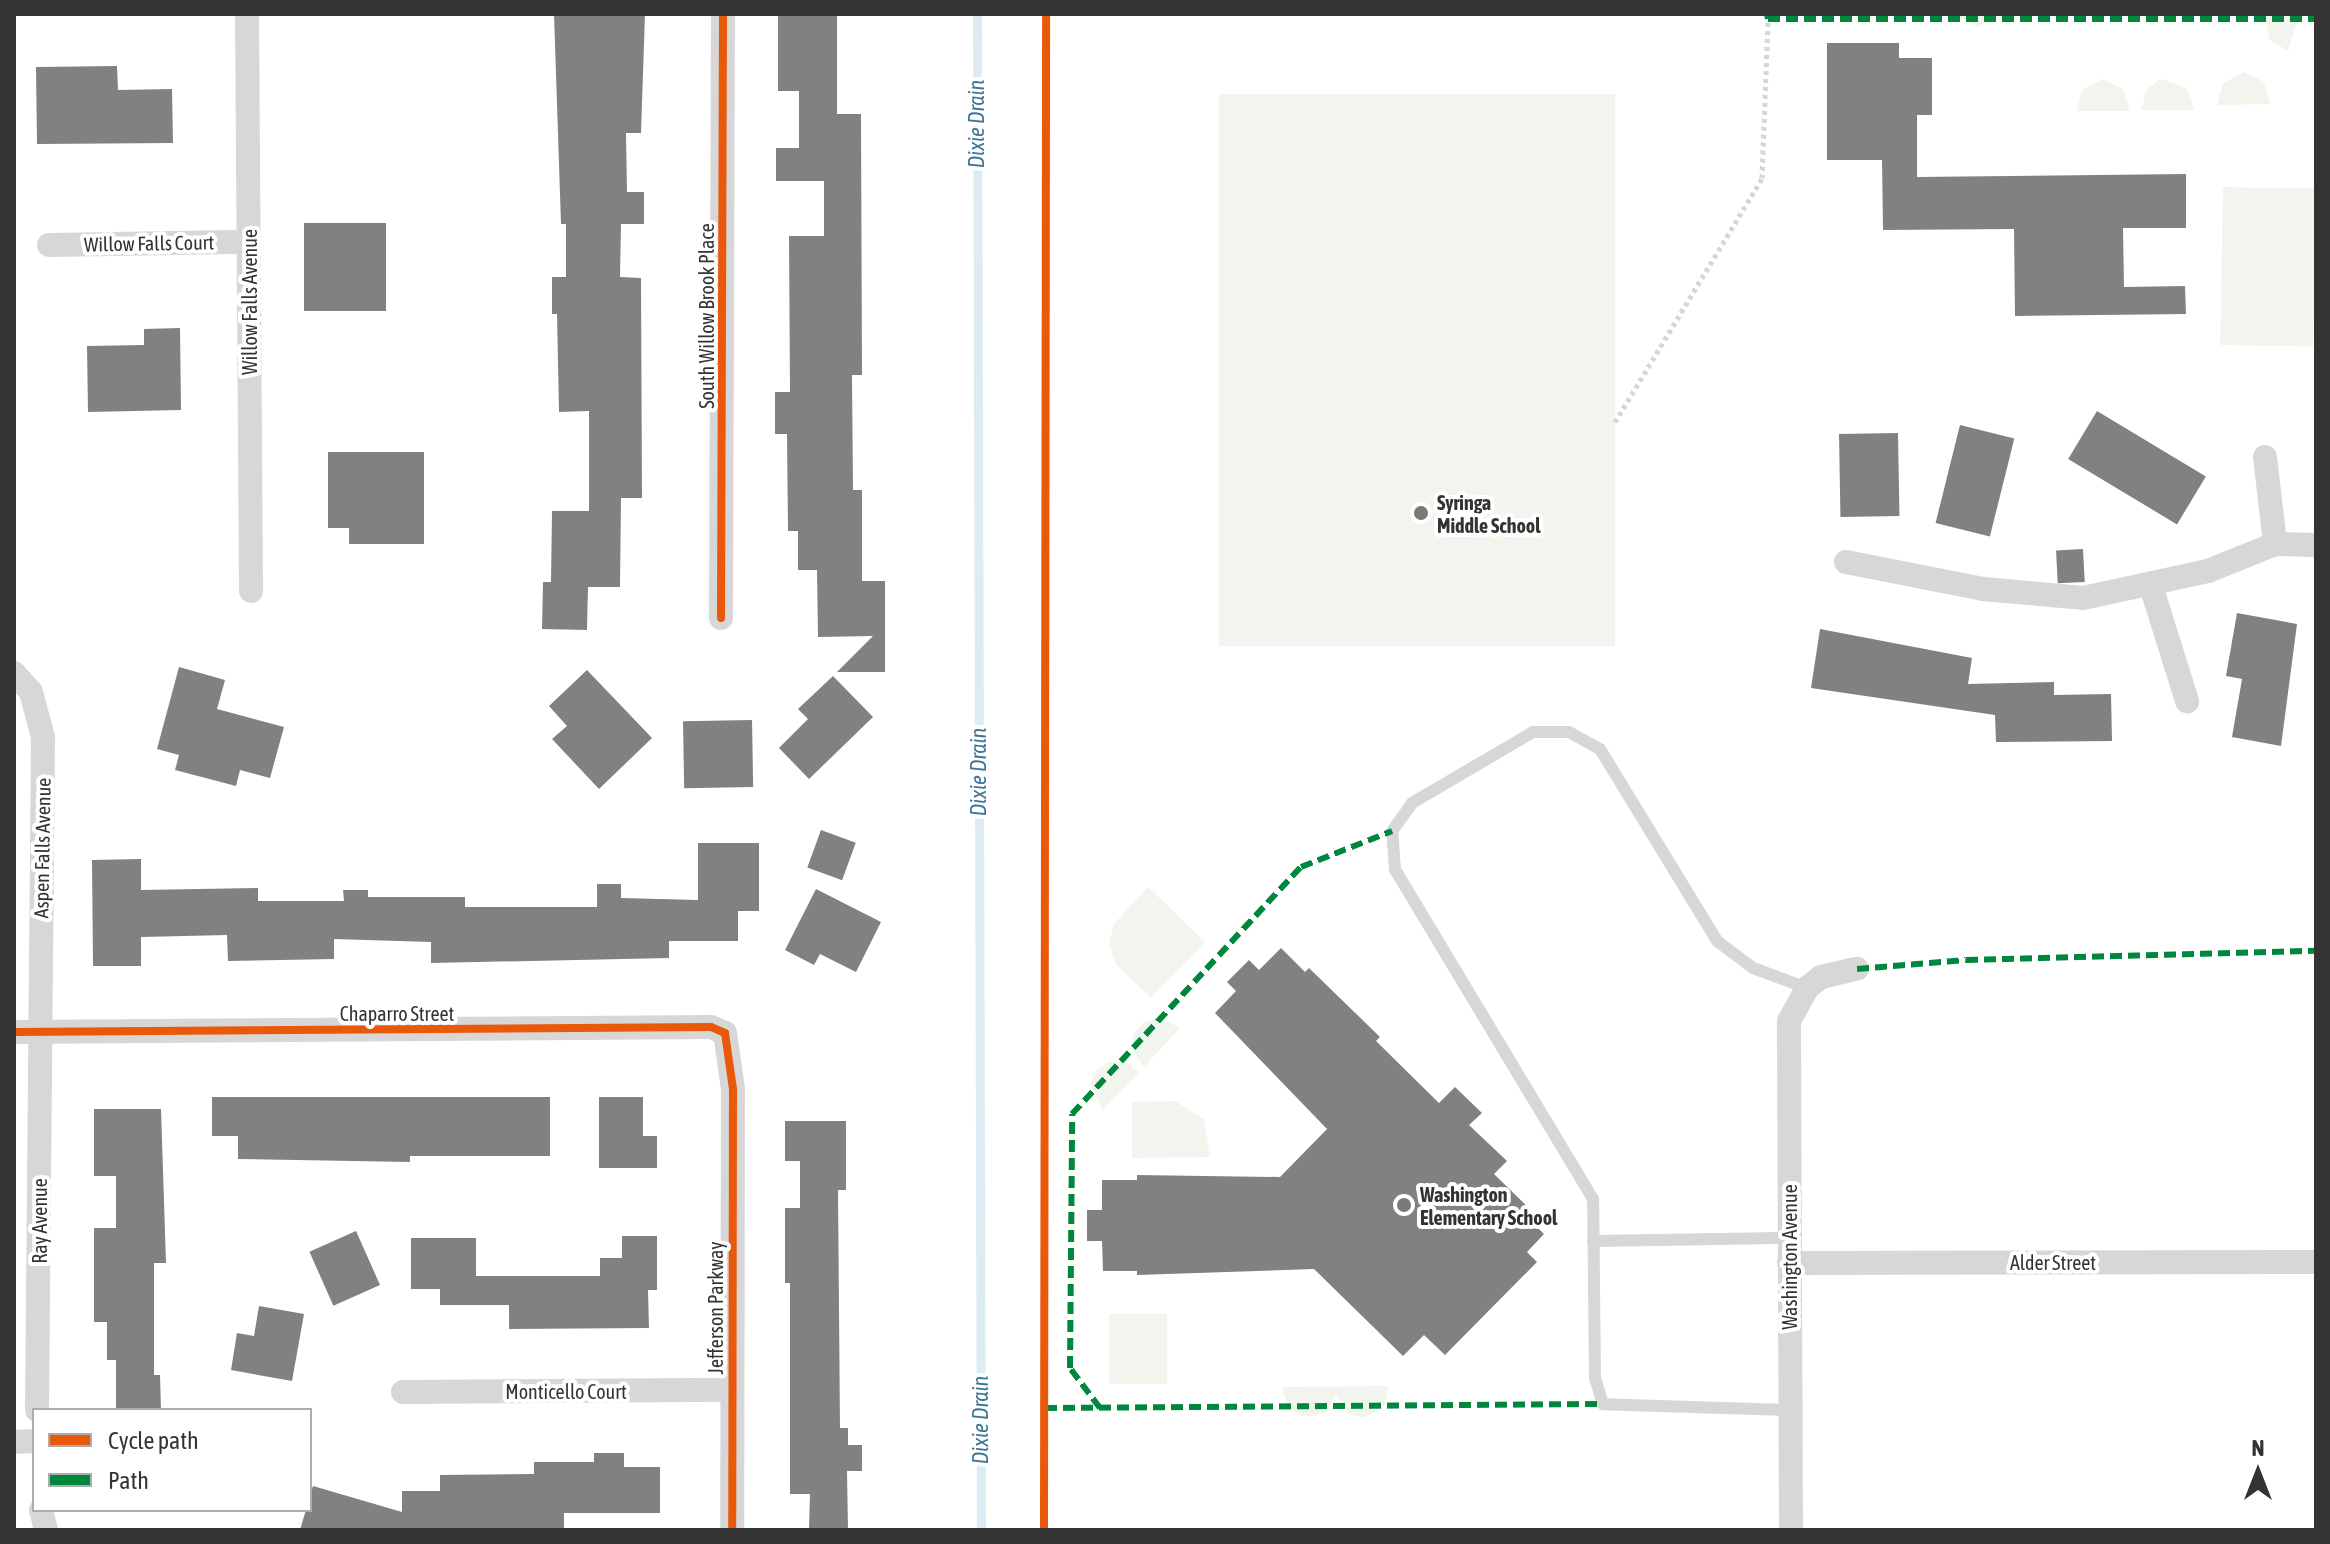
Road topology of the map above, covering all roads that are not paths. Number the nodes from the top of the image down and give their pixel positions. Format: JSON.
{"nodes":[{"id":1,"x":247,"y":14,"type":"edge"},
{"id":2,"x":723,"y":14,"type":"edge"},
{"id":3,"x":249,"y":242,"type":"junction"},
{"id":4,"x":49,"y":245,"type":"dead end"},
{"id":5,"x":2265,"y":457,"type":"dead end"},
{"id":6,"x":2275,"y":544,"type":"junction"},
{"id":7,"x":2316,"y":545,"type":"edge"},
{"id":8,"x":1846,"y":562,"type":"dead end"},
{"id":9,"x":2151,"y":586,"type":"junction"},
{"id":10,"x":251,"y":591,"type":"dead end"},
{"id":11,"x":721,"y":618,"type":"dead end"},
{"id":12,"x":14,"y":673,"type":"edge"},
{"id":13,"x":2187,"y":701,"type":"dead end"},
{"id":14,"x":1857,"y":969,"type":"dead end"},
{"id":15,"x":1807,"y":988,"type":"junction"},
{"id":16,"x":14,"y":1032,"type":"edge"},
{"id":17,"x":40,"y":1032,"type":"junction"},
{"id":18,"x":732,"y":1086,"type":"joint"},
{"id":19,"x":1789,"y":1238,"type":"junction"},
{"id":20,"x":1593,"y":1241,"type":"junction"},
{"id":21,"x":2316,"y":1262,"type":"edge"},
{"id":22,"x":1789,"y":1263,"type":"junction"},
{"id":23,"x":730,"y":1390,"type":"junction"},
{"id":24,"x":403,"y":1392,"type":"dead end"},
{"id":25,"x":37,"y":1408,"type":"edge"},
{"id":26,"x":1789,"y":1410,"type":"junction"},
{"id":27,"x":732,"y":1530,"type":"edge"},
{"id":28,"x":1791,"y":1530,"type":"edge"}],
"edges":[{"from":1,"to":3,"type":"street","name":"Willow Falls Avenue"},
{"from":2,"to":11,"type":"street","name":"South Willow Brook Place"},
{"from":3,"to":4,"type":"street","name":"Willow Falls Court"},
{"from":3,"to":10,"type":"street","name":"Willow Falls Avenue"},
{"from":5,"to":6,"type":"street"},
{"from":6,"to":7,"type":"street"},
{"from":6,"to":9,"type":"street"},
{"from":8,"to":9,"type":"street"},
{"from":9,"to":13,"type":"street"},
{"from":12,"to":17,"type":"street","name":"Aspen Falls Avenue"},
{"from":14,"to":15,"type":"street"},
{"from":15,"to":19,"type":"street","name":"Washington Avenue"},
{"from":15,"to":20,"type":"lane"},
{"from":16,"to":17,"type":"street","name":"Chaparro Street"},
{"from":17,"to":18,"type":"street","name":"Chaparro Street"},
{"from":17,"to":25,"type":"street","name":"Ray Avenue"},
{"from":18,"to":23,"type":"street","name":"Jefferson Parkway"},
{"from":19,"to":20,"type":"lane"},
{"from":19,"to":22,"type":"street","name":"Washington Avenue"},
{"from":20,"to":26,"type":"lane"},
{"from":21,"to":22,"type":"street","name":"Alder Street"},
{"from":22,"to":26,"type":"street","name":"Washington Avenue"},
{"from":23,"to":24,"type":"street","name":"Monticello Court"},
{"from":23,"to":27,"type":"street","name":"Jefferson Parkway"},
{"from":26,"to":28,"type":"street","name":"Washington Avenue"}]}
